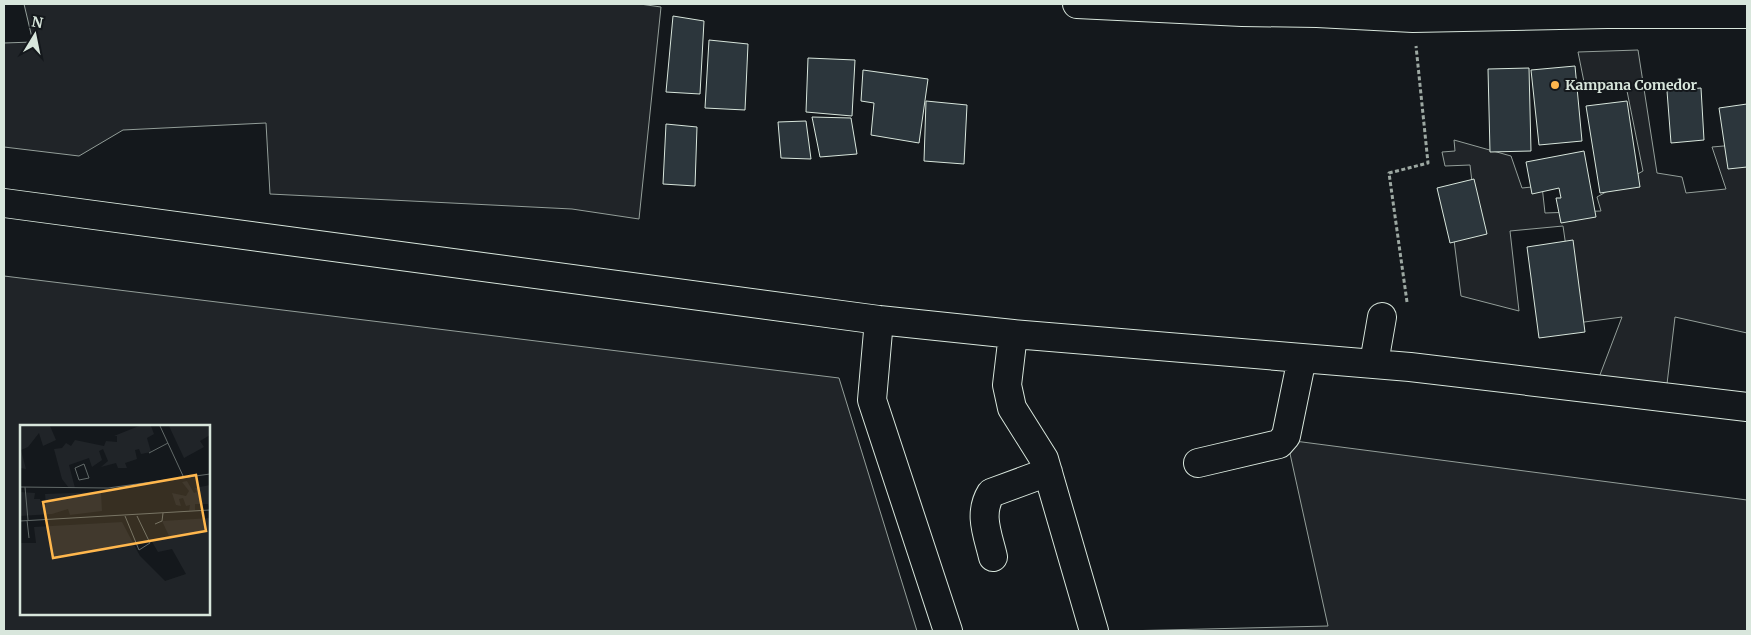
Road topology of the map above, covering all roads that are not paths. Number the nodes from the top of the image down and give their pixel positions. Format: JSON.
{"nodes":[{"id":1,"x":1077,"y":4,"type":"edge"},
{"id":2,"x":1605,"y":9,"type":"edge"},
{"id":3,"x":1747,"y":14,"type":"edge"},
{"id":4,"x":4,"y":203,"type":"edge"},
{"id":5,"x":1382,"y":318,"type":"dead end"},
{"id":6,"x":879,"y":320,"type":"junction"},
{"id":7,"x":1013,"y":334,"type":"junction"},
{"id":8,"x":1302,"y":358,"type":"junction"},
{"id":9,"x":1374,"y":364,"type":"junction"},
{"id":10,"x":1747,"y":407,"type":"edge"},
{"id":11,"x":1198,"y":462,"type":"dead end"},
{"id":12,"x":1048,"y":472,"type":"junction"},
{"id":13,"x":993,"y":557,"type":"dead end"},
{"id":14,"x":948,"y":631,"type":"edge"},
{"id":15,"x":1094,"y":631,"type":"edge"}],
"edges":[{"from":1,"to":2,"type":"street"},
{"from":2,"to":3,"type":"street"},
{"from":4,"to":6,"type":"street"},
{"from":5,"to":9,"type":"street"},
{"from":6,"to":7,"type":"street"},
{"from":6,"to":14,"type":"street"},
{"from":7,"to":8,"type":"street"},
{"from":7,"to":12,"type":"street"},
{"from":8,"to":9,"type":"street"},
{"from":8,"to":11,"type":"street"},
{"from":9,"to":10,"type":"street"},
{"from":12,"to":13,"type":"street"},
{"from":12,"to":15,"type":"street"}]}
